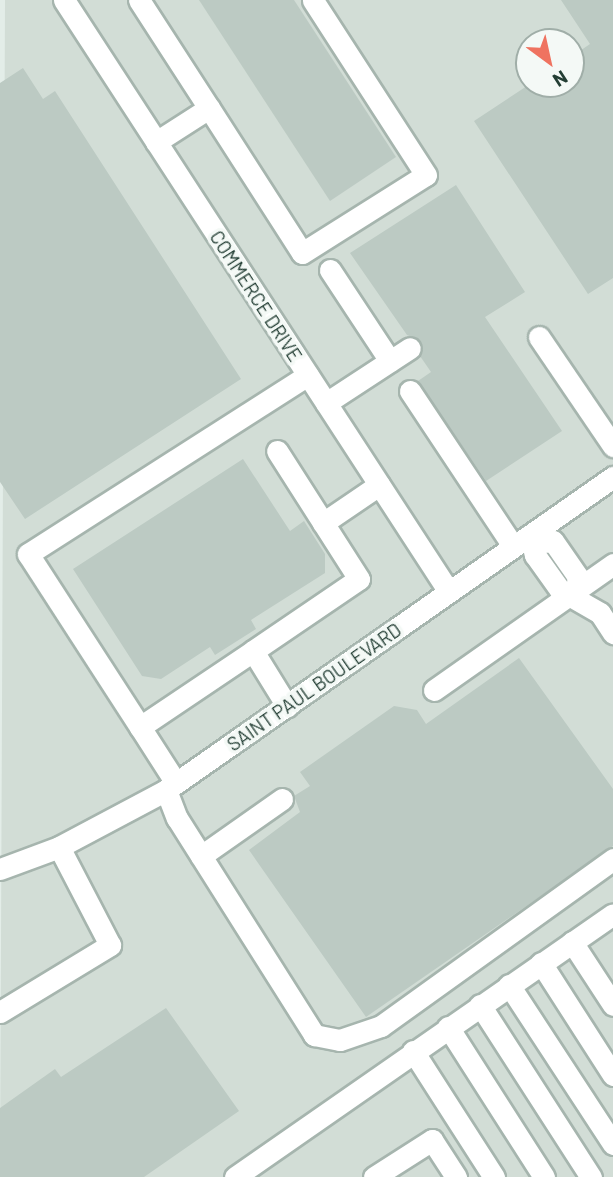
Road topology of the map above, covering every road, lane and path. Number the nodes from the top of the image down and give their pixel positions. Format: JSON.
{"nodes":[{"id":1,"x":64,"y":0,"type":"edge"},
{"id":2,"x":139,"y":0,"type":"edge"},
{"id":3,"x":313,"y":0,"type":"edge"},
{"id":4,"x":209,"y":108,"type":"junction"},
{"id":5,"x":156,"y":142,"type":"junction"},
{"id":6,"x":330,"y":270,"type":"dead end"},
{"id":7,"x":539,"y":337,"type":"dead end"},
{"id":8,"x":410,"y":348,"type":"dead end"},
{"id":9,"x":390,"y":361,"type":"junction"},
{"id":10,"x":308,"y":375,"type":"junction"},
{"id":11,"x":410,"y":391,"type":"dead end"},
{"id":12,"x":326,"y":403,"type":"junction"},
{"id":13,"x":613,"y":446,"type":"edge"},
{"id":14,"x":277,"y":451,"type":"dead end"},
{"id":15,"x":613,"y":477,"type":"edge"},
{"id":16,"x":379,"y":485,"type":"junction"},
{"id":17,"x":323,"y":523,"type":"junction"},
{"id":18,"x":527,"y":541,"type":"junction"},
{"id":19,"x":613,"y":564,"type":"edge"},
{"id":20,"x":449,"y":592,"type":"junction"},
{"id":21,"x":575,"y":594,"type":"junction"},
{"id":22,"x":613,"y":633,"type":"edge"},
{"id":23,"x":253,"y":651,"type":"junction"},
{"id":24,"x":434,"y":690,"type":"dead end"},
{"id":25,"x":287,"y":706,"type":"junction"},
{"id":26,"x":140,"y":727,"type":"junction"},
{"id":27,"x":171,"y":786,"type":"junction"},
{"id":28,"x":282,"y":799,"type":"dead end"},
{"id":29,"x":59,"y":846,"type":"junction"},
{"id":30,"x":201,"y":856,"type":"junction"},
{"id":31,"x":613,"y":859,"type":"edge"},
{"id":32,"x":0,"y":869,"type":"edge"},
{"id":33,"x":611,"y":919,"type":"edge"},
{"id":34,"x":572,"y":942,"type":"junction"},
{"id":35,"x":541,"y":963,"type":"junction"},
{"id":36,"x":509,"y":985,"type":"junction"},
{"id":37,"x":480,"y":1005,"type":"junction"},
{"id":38,"x":613,"y":1005,"type":"edge"},
{"id":39,"x":0,"y":1012,"type":"edge"},
{"id":40,"x":447,"y":1027,"type":"junction"},
{"id":41,"x":413,"y":1051,"type":"junction"},
{"id":42,"x":613,"y":1075,"type":"edge"},
{"id":43,"x":613,"y":1144,"type":"edge"},
{"id":44,"x":235,"y":1177,"type":"edge"},
{"id":45,"x":374,"y":1177,"type":"edge"},
{"id":46,"x":456,"y":1177,"type":"edge"},
{"id":47,"x":494,"y":1177,"type":"edge"},
{"id":48,"x":544,"y":1177,"type":"edge"},
{"id":49,"x":591,"y":1177,"type":"edge"}],
"edges":[{"from":1,"to":5,"type":"street","name":"COMMERCE DRIVE"},
{"from":2,"to":4,"type":"street"},
{"from":3,"to":4,"type":"street"},
{"from":4,"to":5,"type":"street"},
{"from":5,"to":10,"type":"street","name":"COMMERCE DRIVE"},
{"from":6,"to":9,"type":"street"},
{"from":7,"to":13,"type":"street"},
{"from":8,"to":9,"type":"street"},
{"from":9,"to":12,"type":"street"},
{"from":10,"to":12,"type":"street","name":"COMMERCE DRIVE"},
{"from":10,"to":26,"type":"street"},
{"from":11,"to":18,"type":"street"},
{"from":12,"to":16,"type":"street","name":"COMMERCE DRIVE"},
{"from":14,"to":17,"type":"street"},
{"from":15,"to":18,"type":"street","name":"SAINT PAUL BOULEVARD"},
{"from":16,"to":17,"type":"street"},
{"from":16,"to":20,"type":"street","name":"COMMERCE DRIVE"},
{"from":17,"to":23,"type":"street"},
{"from":18,"to":20,"type":"street","name":"SAINT PAUL BOULEVARD"},
{"from":18,"to":21,"type":"street"},
{"from":19,"to":21,"type":"street"},
{"from":20,"to":25,"type":"street","name":"SAINT PAUL BOULEVARD"},
{"from":21,"to":22,"type":"street"},
{"from":21,"to":24,"type":"street"},
{"from":23,"to":25,"type":"street"},
{"from":23,"to":26,"type":"street"},
{"from":25,"to":27,"type":"street","name":"SAINT PAUL BOULEVARD"},
{"from":26,"to":27,"type":"street"},
{"from":27,"to":29,"type":"street","name":"SAINT PAUL BOULEVARD"},
{"from":27,"to":30,"type":"street"},
{"from":28,"to":30,"type":"street"},
{"from":29,"to":32,"type":"street","name":"SAINT PAUL BOULEVARD"},
{"from":29,"to":39,"type":"street"},
{"from":30,"to":31,"type":"street"},
{"from":33,"to":34,"type":"street"},
{"from":34,"to":35,"type":"street"},
{"from":34,"to":38,"type":"street"},
{"from":35,"to":36,"type":"street"},
{"from":35,"to":42,"type":"street"},
{"from":36,"to":37,"type":"street"},
{"from":36,"to":43,"type":"street"},
{"from":37,"to":40,"type":"street"},
{"from":37,"to":49,"type":"street"},
{"from":40,"to":41,"type":"street"},
{"from":40,"to":48,"type":"street"},
{"from":41,"to":44,"type":"street"},
{"from":41,"to":47,"type":"street"},
{"from":45,"to":46,"type":"street"}]}
